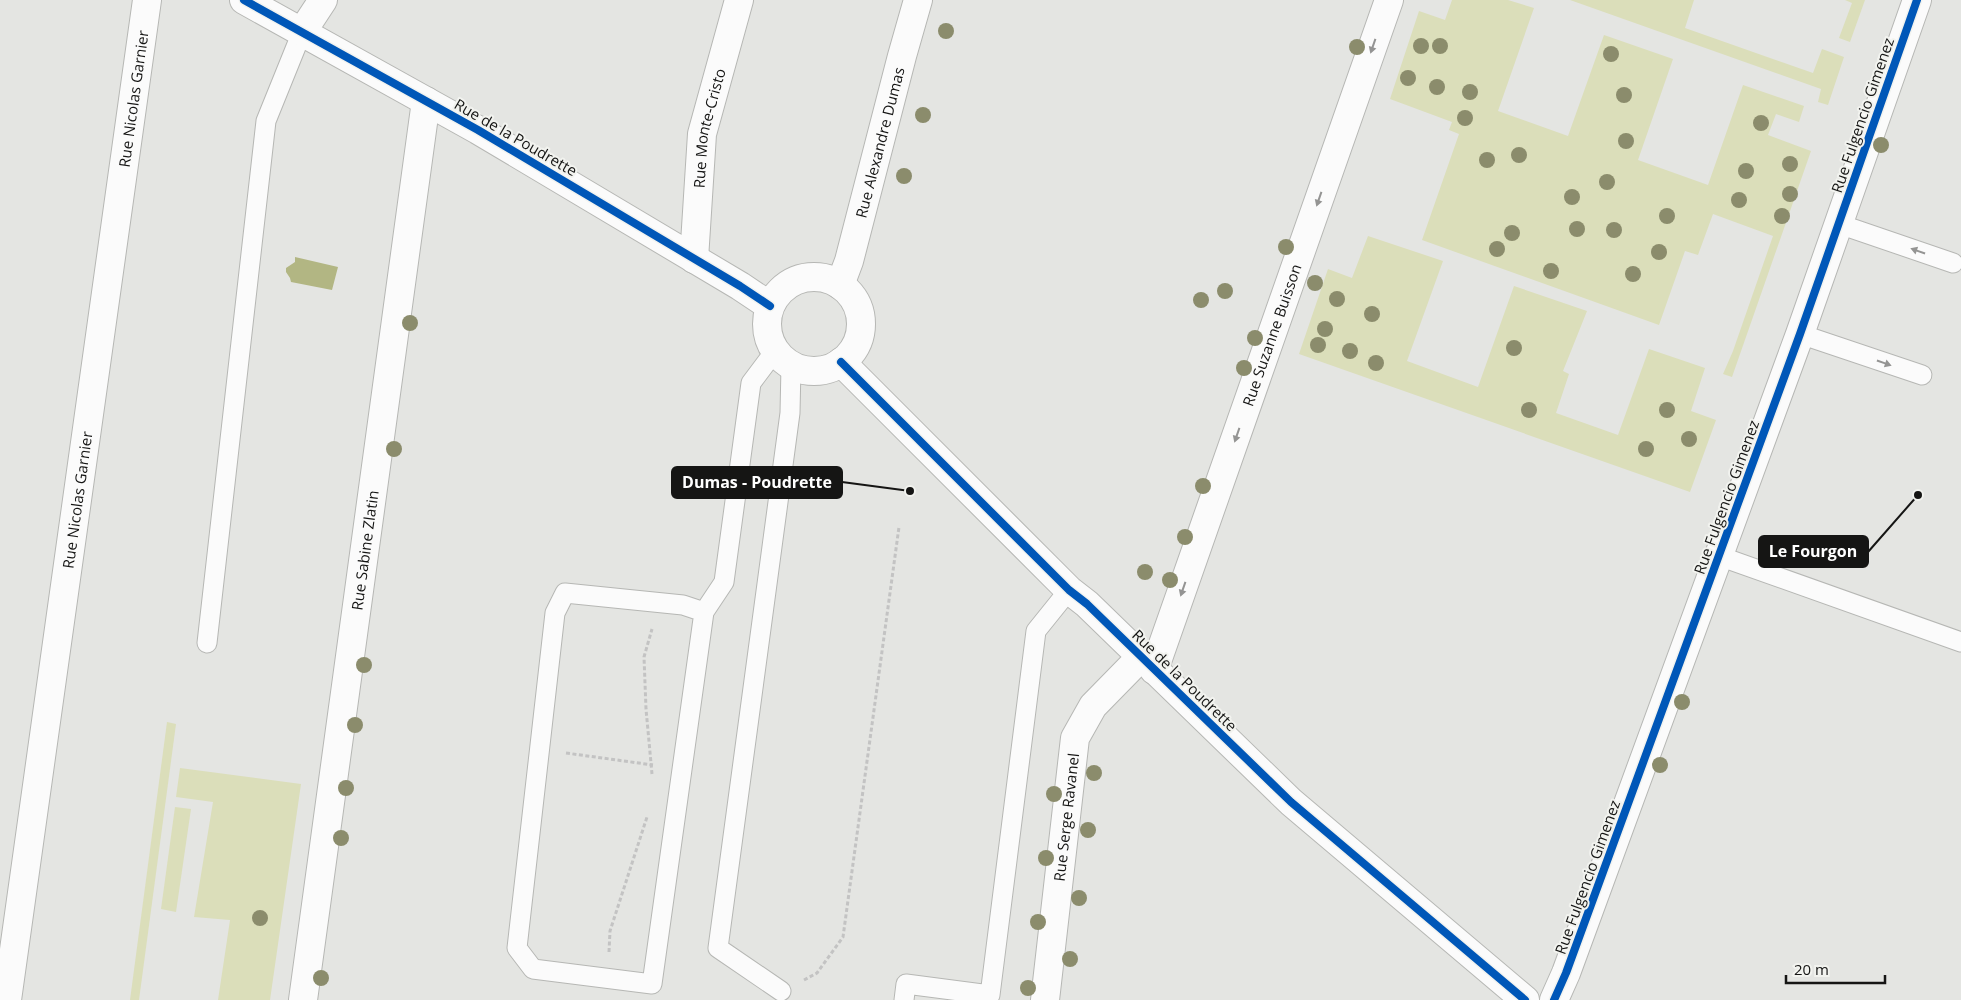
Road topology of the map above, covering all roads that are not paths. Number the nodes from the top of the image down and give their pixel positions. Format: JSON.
{"nodes":[{"id":1,"x":147,"y":0,"type":"edge"},
{"id":2,"x":244,"y":0,"type":"edge"},
{"id":3,"x":323,"y":0,"type":"edge"},
{"id":4,"x":740,"y":0,"type":"edge"},
{"id":5,"x":918,"y":0,"type":"edge"},
{"id":6,"x":1389,"y":0,"type":"edge"},
{"id":7,"x":1917,"y":0,"type":"edge"},
{"id":8,"x":302,"y":32,"type":"junction"},
{"id":9,"x":426,"y":101,"type":"junction"},
{"id":10,"x":1839,"y":224,"type":"junction"},
{"id":11,"x":694,"y":259,"type":"junction"},
{"id":12,"x":1953,"y":263,"type":"dead end"},
{"id":13,"x":840,"y":285,"type":"junction"},
{"id":14,"x":770,"y":306,"type":"junction"},
{"id":15,"x":1800,"y":334,"type":"junction"},
{"id":16,"x":783,"y":358,"type":"junction"},
{"id":17,"x":842,"y":362,"type":"junction"},
{"id":18,"x":1922,"y":375,"type":"dead end"},
{"id":19,"x":1719,"y":556,"type":"junction"},
{"id":20,"x":1069,"y":590,"type":"junction"},
{"id":21,"x":704,"y":612,"type":"junction"},
{"id":22,"x":207,"y":642,"type":"dead end"},
{"id":23,"x":1961,"y":642,"type":"edge"},
{"id":24,"x":1147,"y":664,"type":"junction"},
{"id":25,"x":781,"y":992,"type":"road end"},
{"id":26,"x":7,"y":1000,"type":"edge"},
{"id":27,"x":303,"y":1000,"type":"edge"},
{"id":28,"x":904,"y":1000,"type":"edge"},
{"id":29,"x":1045,"y":1000,"type":"edge"},
{"id":30,"x":1525,"y":1000,"type":"edge"},
{"id":31,"x":1554,"y":1000,"type":"edge"}],
"edges":[{"from":1,"to":26,"type":"street","name":"Rue Nicolas Garnier"},
{"from":2,"to":8,"type":"street","name":"Rue de la Poudrette"},
{"from":3,"to":8,"type":"street"},
{"from":4,"to":11,"type":"street","name":"Rue Monte-Cristo"},
{"from":5,"to":13,"type":"street","name":"Rue Alexandre Dumas"},
{"from":6,"to":24,"type":"street","name":"Rue Suzanne Buisson","one_way":true},
{"from":7,"to":10,"type":"street","name":"Rue Fulgencio Gimenez"},
{"from":8,"to":9,"type":"street","name":"Rue de la Poudrette"},
{"from":8,"to":22,"type":"lane"},
{"from":9,"to":11,"type":"street","name":"Rue de la Poudrette"},
{"from":9,"to":27,"type":"street","name":"Rue Sabine Zlatin"},
{"from":12,"to":10,"type":"lane","one_way":true},
{"from":10,"to":15,"type":"street","name":"Rue Fulgencio Gimenez"},
{"from":11,"to":14,"type":"street","name":"Rue de la Poudrette"},
{"from":13,"to":14,"type":"street"},
{"from":13,"to":17,"type":"street"},
{"from":14,"to":16,"type":"street"},
{"from":15,"to":18,"type":"lane","one_way":true},
{"from":15,"to":19,"type":"street","name":"Rue Fulgencio Gimenez"},
{"from":16,"to":17,"type":"street"},
{"from":16,"to":21,"type":"lane"},
{"from":16,"to":25,"type":"lane"},
{"from":17,"to":20,"type":"street","name":"Rue de la Poudrette"},
{"from":19,"to":23,"type":"lane"},
{"from":19,"to":31,"type":"street","name":"Rue Fulgencio Gimenez"},
{"from":20,"to":24,"type":"street","name":"Rue de la Poudrette"},
{"from":20,"to":28,"type":"lane"},
{"from":21,"to":21,"type":"lane"},
{"from":24,"to":29,"type":"street","name":"Rue Serge Ravanel"},
{"from":24,"to":30,"type":"street","name":"Rue de la Poudrette"}]}
